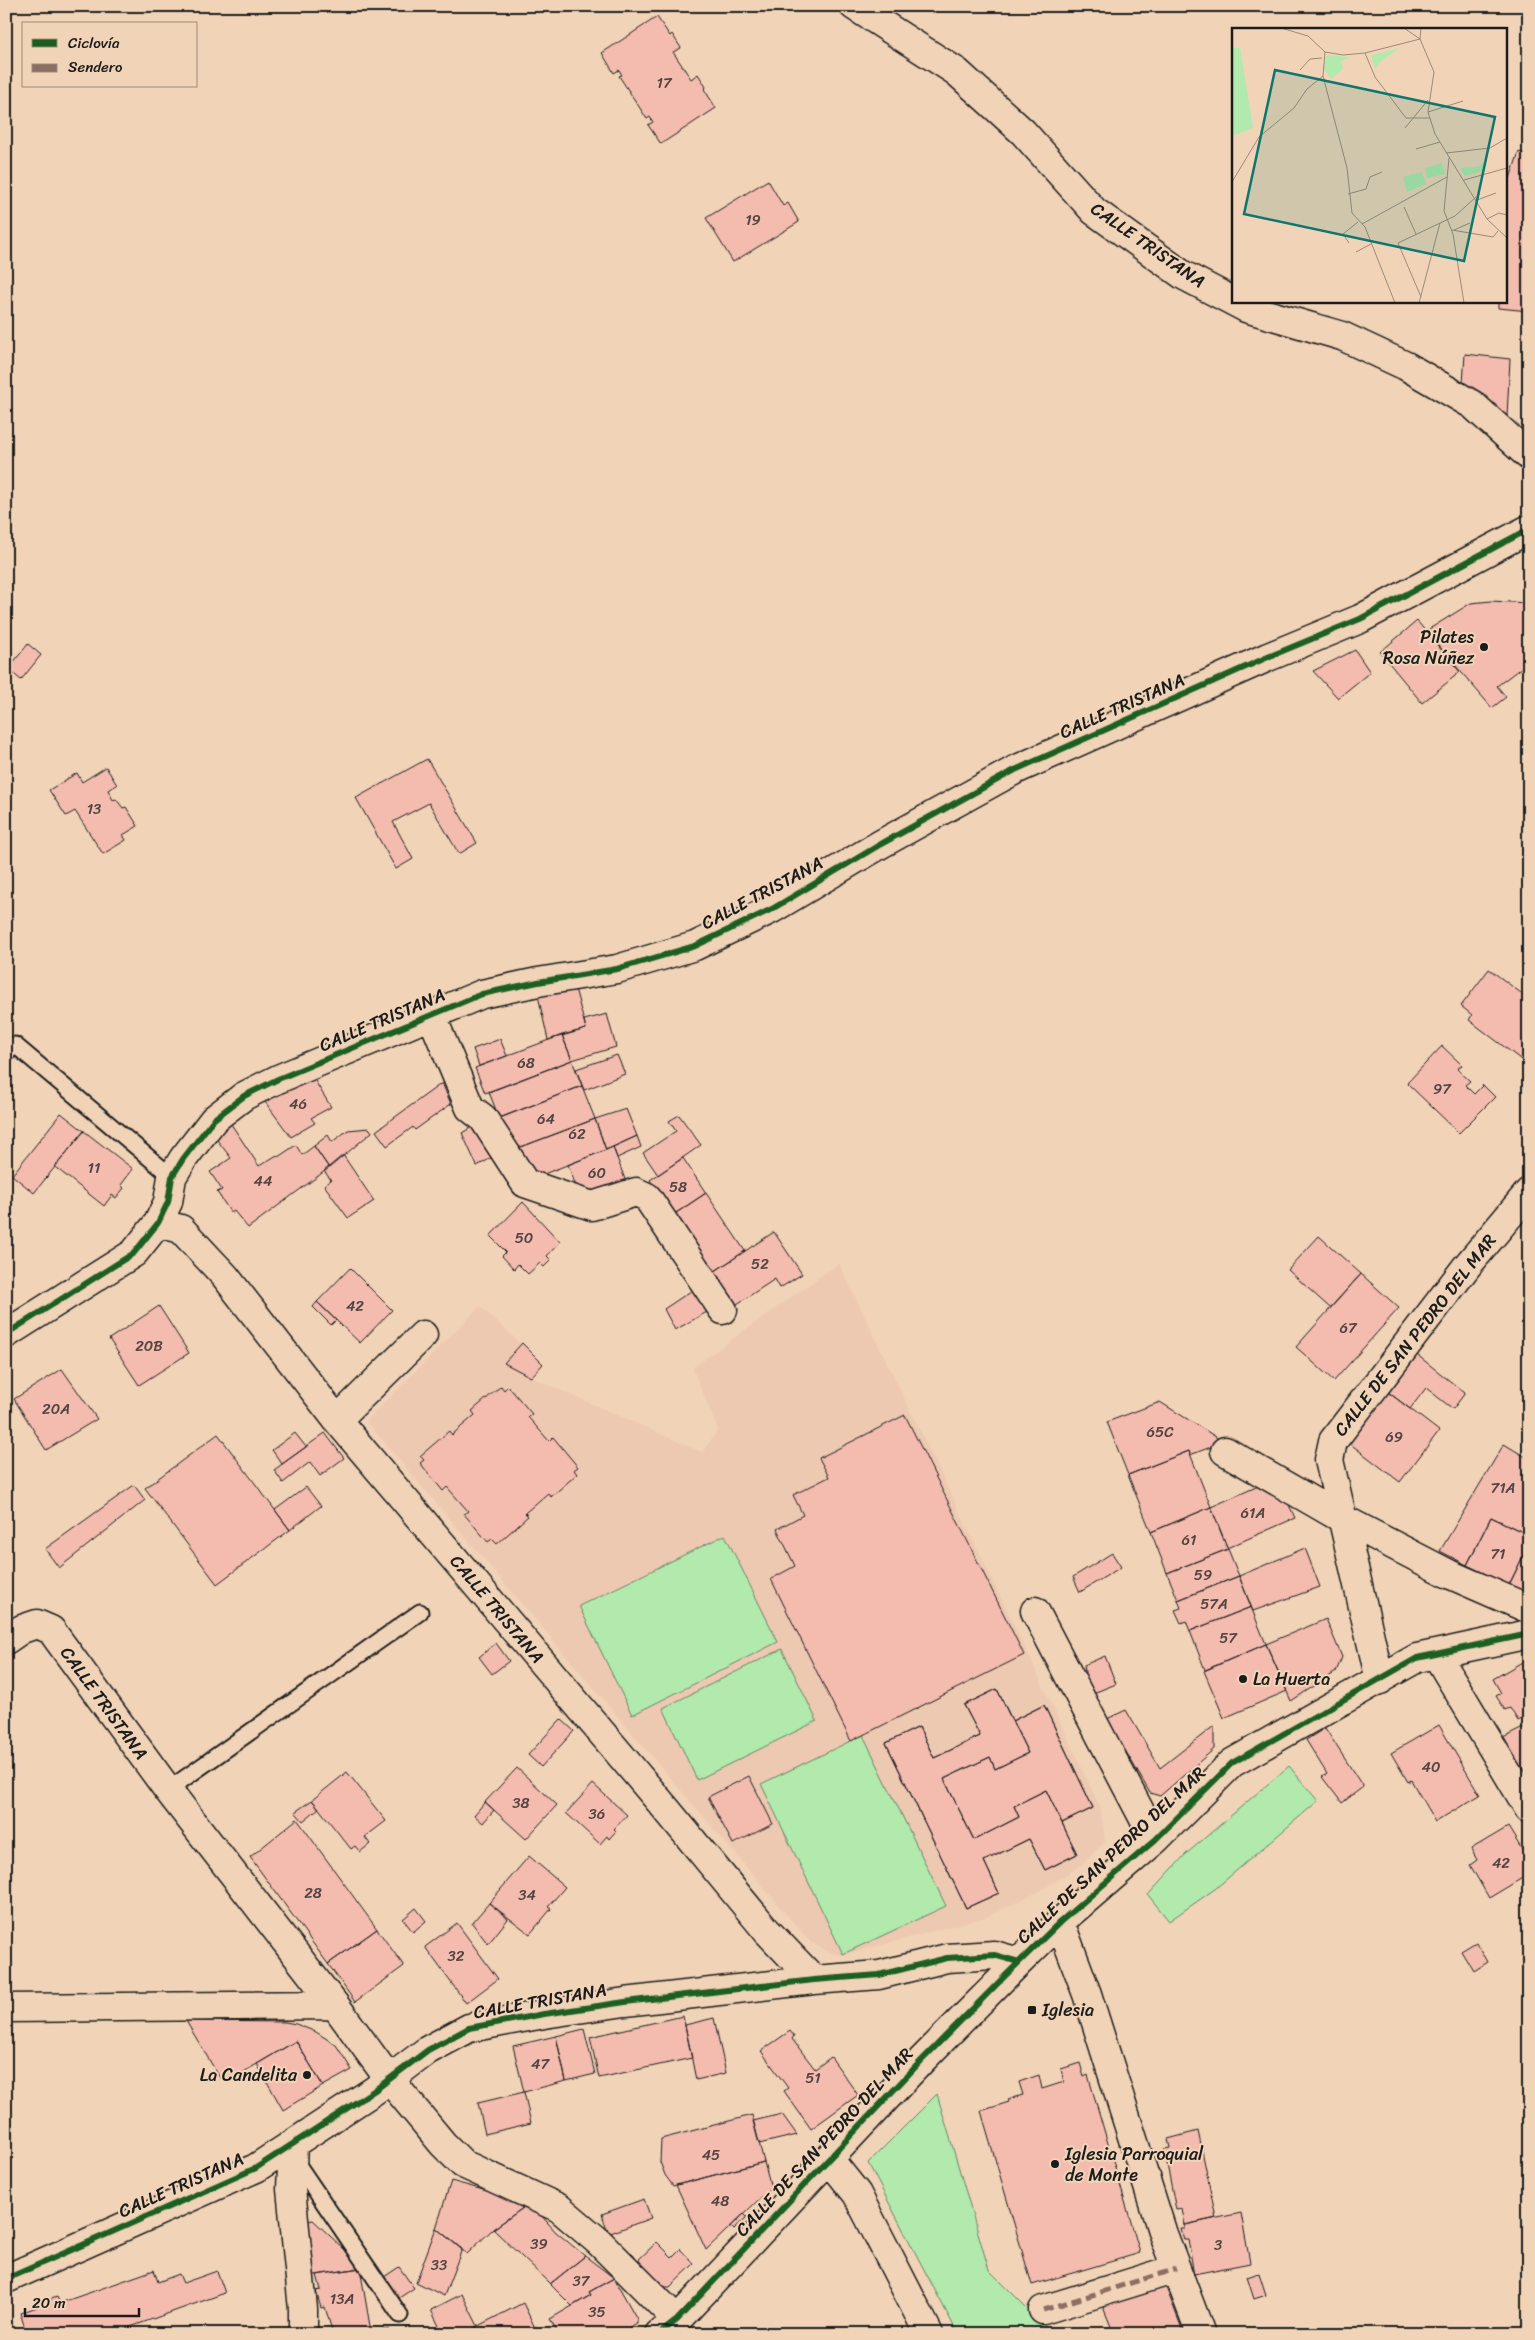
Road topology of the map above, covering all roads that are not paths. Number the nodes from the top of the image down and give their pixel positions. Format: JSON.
{"nodes":[{"id":1,"x":854,"y":6,"type":"edge"},
{"id":2,"x":1232,"y":301,"type":"edge"},
{"id":3,"x":1235,"y":302,"type":"edge"},
{"id":4,"x":1529,"y":456,"type":"edge"},
{"id":5,"x":1529,"y":529,"type":"edge"},
{"id":6,"x":431,"y":1014,"type":"junction"},
{"id":7,"x":6,"y":1054,"type":"edge"},
{"id":8,"x":172,"y":1177,"type":"junction"},
{"id":9,"x":1529,"y":1192,"type":"edge"},
{"id":10,"x":158,"y":1223,"type":"junction"},
{"id":11,"x":723,"y":1310,"type":"dead end"},
{"id":12,"x":6,"y":1334,"type":"edge"},
{"id":13,"x":423,"y":1335,"type":"dead end"},
{"id":14,"x":337,"y":1420,"type":"junction"},
{"id":15,"x":1225,"y":1451,"type":"dead end"},
{"id":16,"x":1343,"y":1519,"type":"junction"},
{"id":17,"x":1529,"y":1609,"type":"edge"},
{"id":18,"x":1035,"y":1611,"type":"dead end"},
{"id":19,"x":420,"y":1612,"type":"dead end"},
{"id":20,"x":1529,"y":1634,"type":"edge"},
{"id":21,"x":6,"y":1640,"type":"edge"},
{"id":22,"x":1436,"y":1654,"type":"junction"},
{"id":23,"x":1380,"y":1680,"type":"junction"},
{"id":24,"x":168,"y":1790,"type":"junction"},
{"id":25,"x":1529,"y":1809,"type":"edge"},
{"id":26,"x":1155,"y":1840,"type":"junction"},
{"id":27,"x":1060,"y":1922,"type":"junction"},
{"id":28,"x":1019,"y":1962,"type":"junction"},
{"id":29,"x":814,"y":1980,"type":"junction"},
{"id":30,"x":335,"y":2005,"type":"junction"},
{"id":31,"x":6,"y":2008,"type":"edge"},
{"id":32,"x":389,"y":2079,"type":"junction"},
{"id":33,"x":292,"y":2151,"type":"junction"},
{"id":34,"x":829,"y":2159,"type":"junction"},
{"id":35,"x":1176,"y":2269,"type":"junction"},
{"id":36,"x":6,"y":2279,"type":"edge"},
{"id":37,"x":1042,"y":2310,"type":"dead end"},
{"id":38,"x":400,"y":2315,"type":"dead end"},
{"id":39,"x":668,"y":2327,"type":"edge"},
{"id":40,"x":303,"y":2334,"type":"edge"},
{"id":41,"x":929,"y":2334,"type":"edge"},
{"id":42,"x":1201,"y":2334,"type":"edge"}],
"edges":[{"from":1,"to":2,"type":"street","name":"CALLE TRISTANA"},
{"from":3,"to":4,"type":"street","name":"CALLE TRISTANA"},
{"from":5,"to":6,"type":"street","name":"CALLE TRISTANA"},
{"from":6,"to":8,"type":"street","name":"CALLE TRISTANA"},
{"from":6,"to":11,"type":"street","name":"CALLE TRISTANA"},
{"from":7,"to":8,"type":"lane"},
{"from":8,"to":10,"type":"street","name":"CALLE TRISTANA"},
{"from":9,"to":16,"type":"street","name":"CALLE DE SAN PEDRO DEL MAR"},
{"from":10,"to":12,"type":"street","name":"CALLE TRISTANA"},
{"from":10,"to":14,"type":"street","name":"CALLE TRISTANA"},
{"from":13,"to":14,"type":"street"},
{"from":14,"to":29,"type":"street","name":"CALLE TRISTANA"},
{"from":15,"to":16,"type":"street"},
{"from":16,"to":17,"type":"street"},
{"from":16,"to":23,"type":"street","name":"CALLE DE SAN PEDRO DEL MAR"},
{"from":18,"to":26,"type":"street","name":"CALLE DE SAN PEDRO DEL MAR"},
{"from":19,"to":24,"type":"lane"},
{"from":20,"to":22,"type":"street","name":"CALLE DE SAN PEDRO DEL MAR"},
{"from":21,"to":24,"type":"street","name":"CALLE TRISTANA"},
{"from":22,"to":23,"type":"street","name":"CALLE DE SAN PEDRO DEL MAR"},
{"from":22,"to":25,"type":"street"},
{"from":23,"to":26,"type":"street","name":"CALLE DE SAN PEDRO DEL MAR"},
{"from":24,"to":30,"type":"street","name":"CALLE TRISTANA"},
{"from":26,"to":27,"type":"street","name":"CALLE DE SAN PEDRO DEL MAR"},
{"from":27,"to":28,"type":"street","name":"CALLE DE SAN PEDRO DEL MAR"},
{"from":27,"to":35,"type":"street"},
{"from":28,"to":29,"type":"street","name":"CALLE TRISTANA"},
{"from":28,"to":34,"type":"street","name":"CALLE DE SAN PEDRO DEL MAR"},
{"from":29,"to":32,"type":"street","name":"CALLE TRISTANA"},
{"from":30,"to":31,"type":"street"},
{"from":30,"to":32,"type":"street","name":"CALLE TRISTANA"},
{"from":32,"to":33,"type":"street","name":"CALLE TRISTANA"},
{"from":32,"to":39,"type":"street","name":"CALLE DE SAN PEDRO DEL MAR"},
{"from":33,"to":36,"type":"street","name":"CALLE TRISTANA"},
{"from":33,"to":38,"type":"lane"},
{"from":33,"to":40,"type":"street"},
{"from":34,"to":39,"type":"street","name":"CALLE DE SAN PEDRO DEL MAR"},
{"from":34,"to":41,"type":"street"},
{"from":35,"to":37,"type":"street"},
{"from":35,"to":42,"type":"street"}]}
